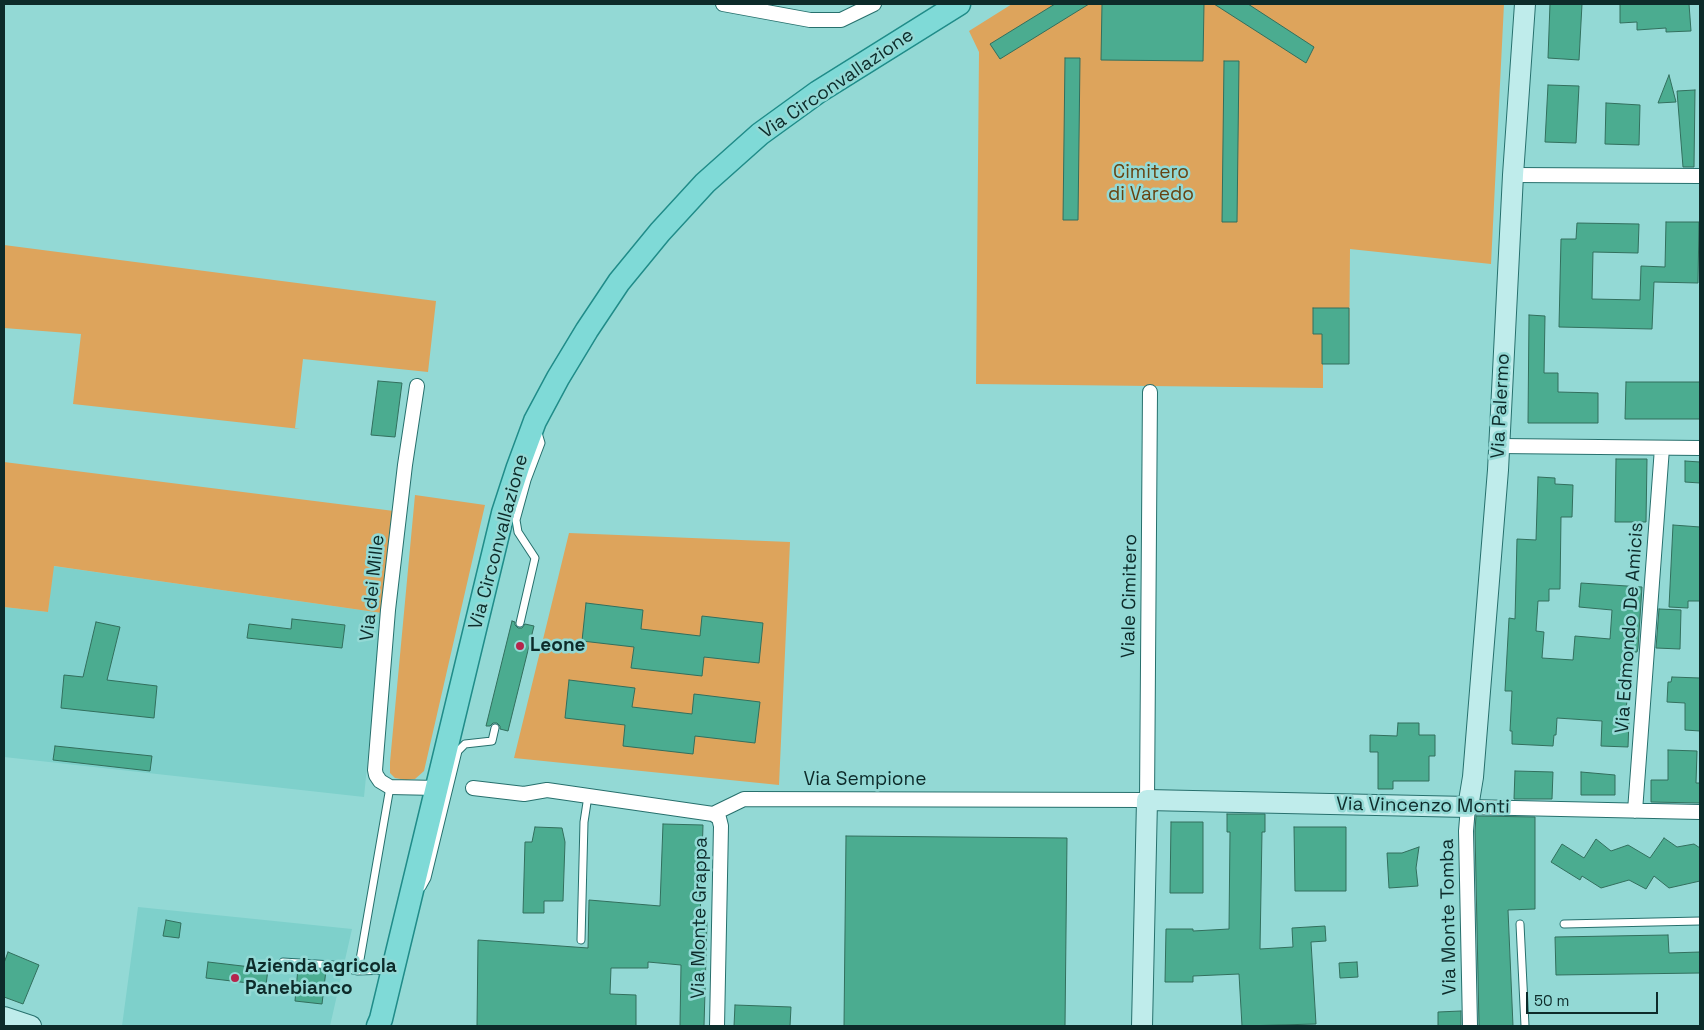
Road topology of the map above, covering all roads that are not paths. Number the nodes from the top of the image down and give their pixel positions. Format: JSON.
{"nodes":[{"id":1,"x":723,"y":4,"type":"edge"},
{"id":2,"x":874,"y":4,"type":"edge"},
{"id":3,"x":959,"y":4,"type":"edge"},
{"id":4,"x":1525,"y":4,"type":"edge"},
{"id":5,"x":1513,"y":175,"type":"junction"},
{"id":6,"x":1700,"y":176,"type":"edge"},
{"id":7,"x":417,"y":386,"type":"dead end"},
{"id":8,"x":1150,"y":392,"type":"dead end"},
{"id":9,"x":535,"y":421,"type":"junction"},
{"id":10,"x":1499,"y":446,"type":"junction"},
{"id":11,"x":1662,"y":448,"type":"junction"},
{"id":12,"x":1700,"y":448,"type":"edge"},
{"id":13,"x":520,"y":623,"type":"dead end"},
{"id":14,"x":495,"y":728,"type":"dead end"},
{"id":15,"x":390,"y":787,"type":"junction"},
{"id":16,"x":437,"y":788,"type":"junction"},
{"id":17,"x":473,"y":788,"type":"dead end"},
{"id":18,"x":588,"y":796,"type":"junction"},
{"id":19,"x":1147,"y":800,"type":"junction"},
{"id":20,"x":1468,"y":807,"type":"junction"},
{"id":21,"x":1635,"y":811,"type":"junction"},
{"id":22,"x":1700,"y":812,"type":"edge"},
{"id":23,"x":713,"y":814,"type":"junction"},
{"id":24,"x":406,"y":913,"type":"junction"},
{"id":25,"x":1700,"y":921,"type":"edge"},
{"id":26,"x":1520,"y":924,"type":"dead end"},
{"id":27,"x":1564,"y":924,"type":"dead end"},
{"id":28,"x":581,"y":940,"type":"dead end"},
{"id":29,"x":283,"y":962,"type":"dead end"},
{"id":30,"x":393,"y":970,"type":"junction"},
{"id":31,"x":358,"y":971,"type":"junction"},
{"id":32,"x":4,"y":1016,"type":"edge"},
{"id":33,"x":380,"y":1024,"type":"edge"},
{"id":34,"x":31,"y":1026,"type":"edge"},
{"id":35,"x":716,"y":1026,"type":"edge"},
{"id":36,"x":1142,"y":1026,"type":"edge"},
{"id":37,"x":1470,"y":1026,"type":"edge"},
{"id":38,"x":1525,"y":1026,"type":"edge"}],
"edges":[{"from":1,"to":2,"type":"street"},
{"from":3,"to":9,"type":"main road","name":"Via Circonvallazione"},
{"from":4,"to":5,"type":"street","name":"Via Palermo"},
{"from":5,"to":6,"type":"street"},
{"from":5,"to":10,"type":"street","name":"Via Palermo"},
{"from":7,"to":15,"type":"street","name":"Via dei Mille"},
{"from":8,"to":19,"type":"street","name":"Viale Cimitero"},
{"from":9,"to":13,"type":"lane"},
{"from":9,"to":16,"type":"main road","name":"Via Circonvallazione"},
{"from":10,"to":11,"type":"street"},
{"from":10,"to":20,"type":"street","name":"Via Palermo"},
{"from":11,"to":12,"type":"street"},
{"from":11,"to":21,"type":"street","name":"Via Edmondo De Amicis"},
{"from":14,"to":24,"type":"lane"},
{"from":15,"to":16,"type":"street"},
{"from":15,"to":31,"type":"lane"},
{"from":16,"to":24,"type":"main road","name":"Via Circonvallazione"},
{"from":17,"to":18,"type":"street"},
{"from":18,"to":23,"type":"street"},
{"from":18,"to":28,"type":"lane"},
{"from":19,"to":20,"type":"street","name":"Via Vincenzo Monti"},
{"from":19,"to":23,"type":"street","name":"Via Sempione"},
{"from":19,"to":36,"type":"street"},
{"from":20,"to":21,"type":"street","name":"Via Vincenzo Monti"},
{"from":20,"to":37,"type":"street","name":"Via Monte Tomba"},
{"from":21,"to":22,"type":"street","name":"Via Vincenzo Monti"},
{"from":23,"to":35,"type":"street","name":"Via Monte Grappa"},
{"from":24,"to":30,"type":"main road","name":"Via Circonvallazione"},
{"from":25,"to":27,"type":"lane"},
{"from":26,"to":38,"type":"lane"},
{"from":29,"to":31,"type":"lane"},
{"from":30,"to":31,"type":"lane"},
{"from":30,"to":33,"type":"main road","name":"Via Circonvallazione"},
{"from":32,"to":34,"type":"street"}]}
